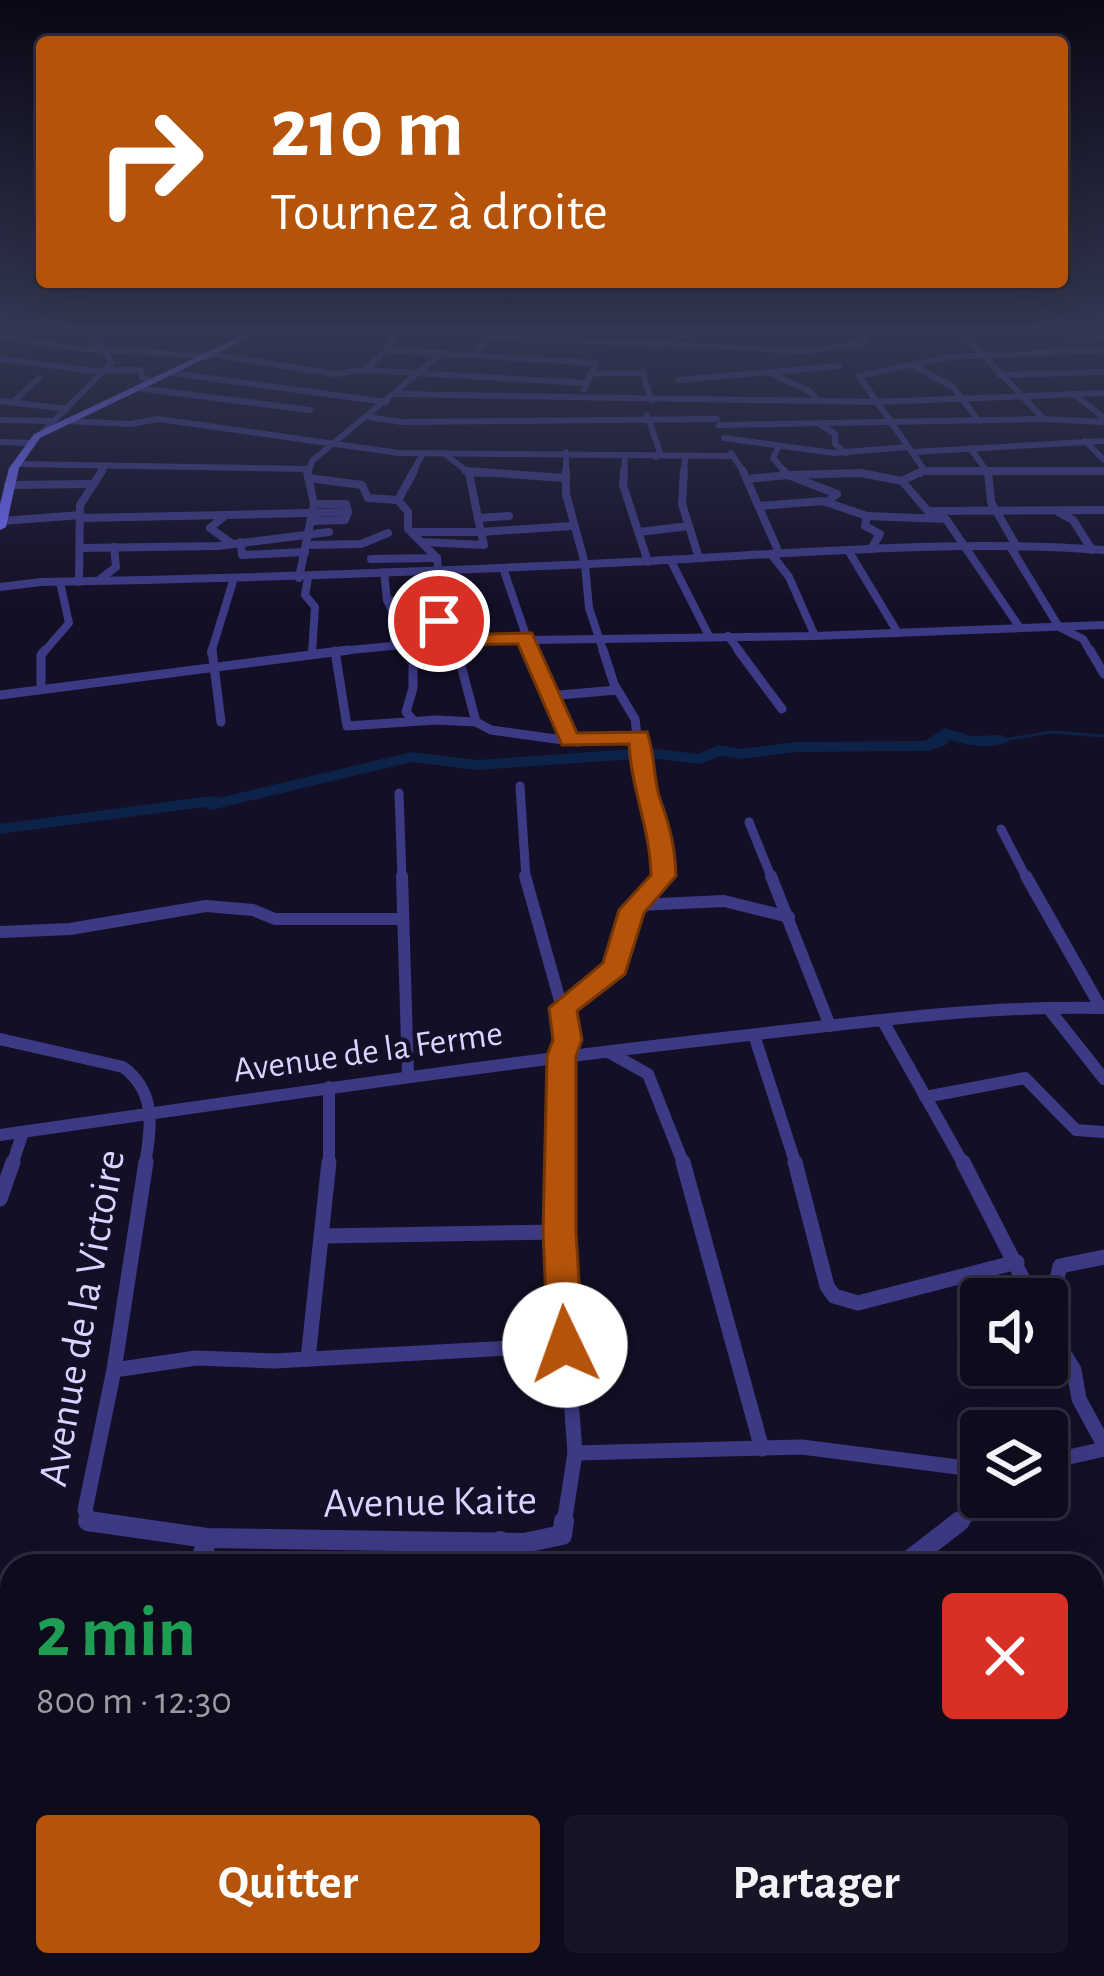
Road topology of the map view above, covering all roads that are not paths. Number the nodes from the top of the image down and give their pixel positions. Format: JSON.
{"nodes":[{"id":1,"x":56,"y":422,"type":"edge"},
{"id":2,"x":180,"y":422,"type":"edge"},
{"id":3,"x":362,"y":422,"type":"edge"},
{"id":4,"x":651,"y":422,"type":"edge"},
{"id":5,"x":718,"y":422,"type":"edge"},
{"id":6,"x":739,"y":422,"type":"edge"},
{"id":7,"x":926,"y":422,"type":"edge"},
{"id":8,"x":818,"y":423,"type":"junction"},
{"id":9,"x":892,"y":423,"type":"junction"},
{"id":10,"x":724,"y":438,"type":"junction"},
{"id":11,"x":1084,"y":441,"type":"junction"},
{"id":12,"x":1104,"y":441,"type":"edge"},
{"id":13,"x":0,"y":442,"type":"edge"},
{"id":14,"x":32,"y":442,"type":"junction"},
{"id":15,"x":332,"y":444,"type":"junction"},
{"id":16,"x":779,"y":446,"type":"junction"},
{"id":17,"x":970,"y":448,"type":"junction"},
{"id":18,"x":910,"y":450,"type":"junction"},
{"id":19,"x":566,"y":452,"type":"junction"},
{"id":20,"x":846,"y":452,"type":"junction"},
{"id":21,"x":423,"y":453,"type":"junction"},
{"id":22,"x":444,"y":453,"type":"junction"},
{"id":23,"x":625,"y":456,"type":"junction"},
{"id":24,"x":732,"y":456,"type":"junction"},
{"id":25,"x":656,"y":457,"type":"junction"},
{"id":26,"x":685,"y":458,"type":"junction"},
{"id":27,"x":1104,"y":460,"type":"edge"},
{"id":28,"x":11,"y":465,"type":"junction"},
{"id":29,"x":105,"y":466,"type":"junction"},
{"id":30,"x":923,"y":471,"type":"junction"},
{"id":31,"x":988,"y":471,"type":"junction"},
{"id":32,"x":1104,"y":471,"type":"edge"},
{"id":33,"x":845,"y":472,"type":"junction"},
{"id":34,"x":469,"y":473,"type":"junction"},
{"id":35,"x":788,"y":476,"type":"junction"},
{"id":36,"x":308,"y":478,"type":"junction"},
{"id":37,"x":566,"y":478,"type":"junction"},
{"id":38,"x":747,"y":478,"type":"junction"},
{"id":39,"x":902,"y":481,"type":"junction"},
{"id":40,"x":90,"y":484,"type":"junction"},
{"id":41,"x":5,"y":488,"type":"edge"},
{"id":42,"x":398,"y":500,"type":"junction"},
{"id":43,"x":827,"y":502,"type":"junction"},
{"id":44,"x":314,"y":504,"type":"junction"},
{"id":45,"x":759,"y":506,"type":"junction"},
{"id":46,"x":385,"y":508,"type":"dead end"},
{"id":47,"x":994,"y":509,"type":"junction"},
{"id":48,"x":405,"y":510,"type":"junction"},
{"id":49,"x":1055,"y":510,"type":"junction"},
{"id":50,"x":1104,"y":510,"type":"edge"},
{"id":51,"x":932,"y":514,"type":"junction"},
{"id":52,"x":226,"y":515,"type":"junction"},
{"id":53,"x":1,"y":516,"type":"edge"},
{"id":54,"x":509,"y":516,"type":"dead end"},
{"id":55,"x":867,"y":516,"type":"junction"},
{"id":56,"x":81,"y":517,"type":"junction"},
{"id":57,"x":478,"y":518,"type":"junction"},
{"id":58,"x":311,"y":522,"type":"junction"},
{"id":59,"x":572,"y":526,"type":"junction"},
{"id":60,"x":689,"y":526,"type":"junction"},
{"id":61,"x":374,"y":528,"type":"dead end"},
{"id":62,"x":410,"y":531,"type":"junction"},
{"id":63,"x":328,"y":532,"type":"dead end"},
{"id":64,"x":482,"y":532,"type":"junction"},
{"id":65,"x":639,"y":532,"type":"junction"},
{"id":66,"x":388,"y":533,"type":"junction"},
{"id":67,"x":422,"y":542,"type":"junction"},
{"id":68,"x":236,"y":543,"type":"junction"},
{"id":69,"x":484,"y":545,"type":"junction"},
{"id":70,"x":114,"y":547,"type":"junction"},
{"id":71,"x":878,"y":547,"type":"junction"},
{"id":72,"x":1014,"y":547,"type":"junction"},
{"id":73,"x":82,"y":548,"type":"junction"},
{"id":74,"x":306,"y":548,"type":"junction"},
{"id":75,"x":964,"y":549,"type":"junction"},
{"id":76,"x":368,"y":550,"type":"junction"},
{"id":77,"x":848,"y":550,"type":"junction"},
{"id":78,"x":1100,"y":551,"type":"edge"},
{"id":79,"x":775,"y":553,"type":"junction"},
{"id":80,"x":437,"y":558,"type":"junction"},
{"id":81,"x":699,"y":558,"type":"junction"},
{"id":82,"x":671,"y":561,"type":"junction"},
{"id":83,"x":648,"y":562,"type":"junction"},
{"id":84,"x":585,"y":564,"type":"junction"},
{"id":85,"x":485,"y":568,"type":"junction"},
{"id":86,"x":503,"y":568,"type":"junction"},
{"id":87,"x":438,"y":571,"type":"junction"},
{"id":88,"x":384,"y":572,"type":"junction"},
{"id":89,"x":360,"y":574,"type":"junction"},
{"id":90,"x":234,"y":578,"type":"junction"},
{"id":91,"x":303,"y":578,"type":"junction"},
{"id":92,"x":99,"y":581,"type":"junction"},
{"id":93,"x":60,"y":582,"type":"junction"},
{"id":94,"x":79,"y":582,"type":"junction"},
{"id":95,"x":1,"y":588,"type":"edge"},
{"id":96,"x":387,"y":600,"type":"junction"},
{"id":97,"x":435,"y":609,"type":"junction"},
{"id":98,"x":1104,"y":625,"type":"edge"},
{"id":99,"x":1018,"y":626,"type":"junction"},
{"id":100,"x":1059,"y":626,"type":"junction"},
{"id":101,"x":898,"y":633,"type":"junction"},
{"id":102,"x":709,"y":636,"type":"junction"},
{"id":103,"x":728,"y":636,"type":"junction"},
{"id":104,"x":815,"y":636,"type":"junction"},
{"id":105,"x":525,"y":638,"type":"junction"},
{"id":106,"x":600,"y":638,"type":"junction"},
{"id":107,"x":448,"y":640,"type":"junction"},
{"id":108,"x":413,"y":644,"type":"junction"},
{"id":109,"x":394,"y":645,"type":"junction"},
{"id":110,"x":335,"y":651,"type":"junction"},
{"id":111,"x":312,"y":653,"type":"junction"},
{"id":112,"x":1099,"y":657,"type":"edge"},
{"id":113,"x":212,"y":666,"type":"junction"},
{"id":114,"x":1104,"y":674,"type":"edge"},
{"id":115,"x":41,"y":689,"type":"junction"},
{"id":116,"x":617,"y":690,"type":"junction"},
{"id":117,"x":0,"y":694,"type":"edge"},
{"id":118,"x":548,"y":696,"type":"junction"},
{"id":119,"x":782,"y":709,"type":"dead end"},
{"id":120,"x":221,"y":722,"type":"dead end"},
{"id":121,"x":414,"y":722,"type":"junction"},
{"id":122,"x":476,"y":722,"type":"junction"},
{"id":123,"x":639,"y":736,"type":"junction"},
{"id":124,"x":570,"y":740,"type":"junction"},
{"id":125,"x":520,"y":785,"type":"dead end"},
{"id":126,"x":399,"y":793,"type":"dead end"},
{"id":127,"x":748,"y":823,"type":"dead end"},
{"id":128,"x":1001,"y":829,"type":"dead end"},
{"id":129,"x":638,"y":905,"type":"junction"},
{"id":130,"x":789,"y":917,"type":"junction"},
{"id":131,"x":403,"y":919,"type":"junction"},
{"id":132,"x":0,"y":932,"type":"edge"},
{"id":133,"x":562,"y":1008,"type":"junction"},
{"id":134,"x":1048,"y":1008,"type":"junction"},
{"id":135,"x":1103,"y":1008,"type":"edge"},
{"id":136,"x":884,"y":1023,"type":"junction"},
{"id":137,"x":830,"y":1026,"type":"junction"},
{"id":138,"x":755,"y":1038,"type":"junction"},
{"id":139,"x":0,"y":1039,"type":"edge"},
{"id":140,"x":609,"y":1052,"type":"junction"},
{"id":141,"x":562,"y":1056,"type":"junction"},
{"id":142,"x":408,"y":1076,"type":"junction"},
{"id":143,"x":1104,"y":1079,"type":"edge"},
{"id":144,"x":329,"y":1088,"type":"junction"},
{"id":145,"x":926,"y":1097,"type":"junction"},
{"id":146,"x":153,"y":1114,"type":"junction"},
{"id":147,"x":22,"y":1132,"type":"junction"},
{"id":148,"x":1104,"y":1132,"type":"edge"},
{"id":149,"x":0,"y":1136,"type":"edge"},
{"id":150,"x":0,"y":1199,"type":"edge"},
{"id":151,"x":560,"y":1232,"type":"junction"},
{"id":152,"x":324,"y":1236,"type":"junction"},
{"id":153,"x":1104,"y":1257,"type":"edge"},
{"id":154,"x":1016,"y":1262,"type":"junction"},
{"id":155,"x":1025,"y":1278,"type":"edge"},
{"id":156,"x":1057,"y":1278,"type":"edge"},
{"id":157,"x":565,"y":1345,"type":"junction"},
{"id":158,"x":308,"y":1359,"type":"junction"},
{"id":159,"x":1068,"y":1360,"type":"edge"},
{"id":160,"x":114,"y":1370,"type":"junction"},
{"id":161,"x":1104,"y":1447,"type":"edge"},
{"id":162,"x":762,"y":1448,"type":"junction"},
{"id":163,"x":575,"y":1453,"type":"junction"},
{"id":164,"x":1068,"y":1456,"type":"edge"},
{"id":165,"x":960,"y":1469,"type":"edge"},
{"id":166,"x":964,"y":1518,"type":"edge"},
{"id":167,"x":97,"y":1528,"type":"joint"},
{"id":168,"x":207,"y":1538,"type":"junction"},
{"id":169,"x":500,"y":1541,"type":"junction"},
{"id":170,"x":203,"y":1554,"type":"edge"},
{"id":171,"x":505,"y":1554,"type":"edge"},
{"id":172,"x":917,"y":1554,"type":"edge"}],
"edges":[{"from":1,"to":14,"type":"street"},
{"from":2,"to":15,"type":"street"},
{"from":3,"to":15,"type":"street"},
{"from":4,"to":25,"type":"street"},
{"from":5,"to":10,"type":"street"},
{"from":6,"to":8,"type":"street"},
{"from":7,"to":9,"type":"street"},
{"from":8,"to":9,"type":"street"},
{"from":8,"to":20,"type":"street"},
{"from":9,"to":18,"type":"street"},
{"from":10,"to":16,"type":"street"},
{"from":10,"to":24,"type":"street"},
{"from":11,"to":12,"type":"street"},
{"from":11,"to":17,"type":"street"},
{"from":11,"to":27,"type":"street"},
{"from":13,"to":14,"type":"street"},
{"from":14,"to":28,"type":"street"},
{"from":15,"to":21,"type":"street"},
{"from":15,"to":36,"type":"street"},
{"from":16,"to":20,"type":"street"},
{"from":16,"to":35,"type":"street"},
{"from":17,"to":18,"type":"street"},
{"from":17,"to":31,"type":"street"},
{"from":18,"to":20,"type":"street"},
{"from":18,"to":30,"type":"street"},
{"from":19,"to":22,"type":"street"},
{"from":19,"to":23,"type":"street"},
{"from":19,"to":37,"type":"street"},
{"from":20,"to":33,"type":"street"},
{"from":21,"to":22,"type":"street"},
{"from":21,"to":42,"type":"street"},
{"from":22,"to":34,"type":"street"},
{"from":23,"to":25,"type":"street"},
{"from":23,"to":65,"type":"street"},
{"from":24,"to":26,"type":"street"},
{"from":24,"to":38,"type":"street"},
{"from":25,"to":26,"type":"street"},
{"from":26,"to":60,"type":"street"},
{"from":28,"to":29,"type":"street"},
{"from":28,"to":41,"type":"street"},
{"from":29,"to":36,"type":"street"},
{"from":29,"to":40,"type":"street"},
{"from":30,"to":31,"type":"street"},
{"from":30,"to":39,"type":"street"},
{"from":31,"to":32,"type":"street"},
{"from":31,"to":47,"type":"street"},
{"from":33,"to":35,"type":"street"},
{"from":33,"to":39,"type":"street"},
{"from":34,"to":37,"type":"street"},
{"from":34,"to":57,"type":"street"},
{"from":35,"to":38,"type":"street"},
{"from":35,"to":43,"type":"street"},
{"from":36,"to":42,"type":"street"},
{"from":36,"to":44,"type":"street"},
{"from":37,"to":59,"type":"street"},
{"from":38,"to":45,"type":"street"},
{"from":39,"to":51,"type":"street"},
{"from":40,"to":41,"type":"street"},
{"from":40,"to":56,"type":"street"},
{"from":41,"to":53,"type":"street"},
{"from":42,"to":48,"type":"street"},
{"from":43,"to":45,"type":"street"},
{"from":43,"to":55,"type":"street"},
{"from":44,"to":58,"type":"street"},
{"from":44,"to":58,"type":"street"},
{"from":45,"to":79,"type":"street"},
{"from":46,"to":48,"type":"street"},
{"from":47,"to":49,"type":"street"},
{"from":47,"to":51,"type":"street"},
{"from":47,"to":72,"type":"street"},
{"from":48,"to":62,"type":"street"},
{"from":49,"to":50,"type":"street"},
{"from":49,"to":78,"type":"street"},
{"from":51,"to":55,"type":"street"},
{"from":51,"to":75,"type":"street"},
{"from":52,"to":56,"type":"street"},
{"from":52,"to":58,"type":"street"},
{"from":52,"to":68,"type":"street"},
{"from":53,"to":56,"type":"street"},
{"from":54,"to":57,"type":"street"},
{"from":55,"to":71,"type":"street"},
{"from":56,"to":73,"type":"street"},
{"from":57,"to":64,"type":"street"},
{"from":58,"to":63,"type":"street"},
{"from":58,"to":68,"type":"street"},
{"from":58,"to":74,"type":"street"},
{"from":59,"to":64,"type":"street"},
{"from":59,"to":84,"type":"street"},
{"from":60,"to":65,"type":"street"},
{"from":60,"to":81,"type":"street"},
{"from":61,"to":66,"type":"street"},
{"from":62,"to":64,"type":"street"},
{"from":62,"to":66,"type":"street"},
{"from":62,"to":67,"type":"street"},
{"from":64,"to":69,"type":"street"},
{"from":65,"to":83,"type":"street"},
{"from":66,"to":76,"type":"street"},
{"from":67,"to":69,"type":"street"},
{"from":67,"to":80,"type":"street"},
{"from":68,"to":70,"type":"street"},
{"from":68,"to":74,"type":"street"},
{"from":69,"to":85,"type":"street"},
{"from":70,"to":73,"type":"street"},
{"from":70,"to":92,"type":"street"},
{"from":71,"to":75,"type":"street"},
{"from":71,"to":77,"type":"street"},
{"from":72,"to":75,"type":"street"},
{"from":72,"to":78,"type":"street"},
{"from":72,"to":100,"type":"street"},
{"from":73,"to":94,"type":"street"},
{"from":74,"to":76,"type":"street"},
{"from":74,"to":91,"type":"street"},
{"from":75,"to":99,"type":"street"},
{"from":76,"to":80,"type":"street"},
{"from":76,"to":89,"type":"street"},
{"from":77,"to":79,"type":"street"},
{"from":77,"to":101,"type":"street"},
{"from":79,"to":81,"type":"street"},
{"from":79,"to":104,"type":"street"},
{"from":80,"to":87,"type":"street"},
{"from":81,"to":82,"type":"street"},
{"from":82,"to":83,"type":"street"},
{"from":82,"to":102,"type":"street"},
{"from":83,"to":84,"type":"street"},
{"from":84,"to":86,"type":"street"},
{"from":84,"to":106,"type":"street"},
{"from":85,"to":86,"type":"street"},
{"from":85,"to":87,"type":"street"},
{"from":86,"to":105,"type":"street"},
{"from":87,"to":88,"type":"street"},
{"from":87,"to":97,"type":"street"},
{"from":88,"to":89,"type":"street"},
{"from":88,"to":96,"type":"street"},
{"from":89,"to":91,"type":"street"},
{"from":90,"to":91,"type":"street"},
{"from":90,"to":92,"type":"street"},
{"from":90,"to":113,"type":"street"},
{"from":91,"to":111,"type":"street"},
{"from":92,"to":94,"type":"street"},
{"from":93,"to":94,"type":"street"},
{"from":93,"to":95,"type":"street"},
{"from":93,"to":115,"type":"street"},
{"from":96,"to":97,"type":"street"},
{"from":96,"to":109,"type":"street"},
{"from":97,"to":107,"type":"street"},
{"from":98,"to":100,"type":"street"},
{"from":99,"to":100,"type":"street"},
{"from":99,"to":101,"type":"street"},
{"from":100,"to":112,"type":"street"},
{"from":101,"to":104,"type":"street"},
{"from":102,"to":103,"type":"street"},
{"from":102,"to":106,"type":"street"},
{"from":103,"to":104,"type":"street"},
{"from":103,"to":119,"type":"street"},
{"from":105,"to":106,"type":"street"},
{"from":105,"to":107,"type":"street"},
{"from":105,"to":118,"type":"street"},
{"from":106,"to":116,"type":"street"},
{"from":107,"to":108,"type":"street"},
{"from":107,"to":122,"type":"street"},
{"from":108,"to":109,"type":"street"},
{"from":108,"to":121,"type":"street"},
{"from":109,"to":110,"type":"street"},
{"from":110,"to":111,"type":"street"},
{"from":110,"to":121,"type":"street"},
{"from":111,"to":113,"type":"street"},
{"from":112,"to":114,"type":"street"},
{"from":113,"to":115,"type":"street"},
{"from":113,"to":120,"type":"street"},
{"from":115,"to":117,"type":"street"},
{"from":116,"to":118,"type":"street"},
{"from":116,"to":123,"type":"street"},
{"from":118,"to":124,"type":"street"},
{"from":121,"to":122,"type":"street"},
{"from":122,"to":124,"type":"street"},
{"from":123,"to":124,"type":"street"},
{"from":123,"to":129,"type":"street"},
{"from":125,"to":133,"type":"street"},
{"from":126,"to":131,"type":"street"},
{"from":127,"to":130,"type":"street"},
{"from":128,"to":135,"type":"street"},
{"from":129,"to":130,"type":"street"},
{"from":129,"to":133,"type":"street"},
{"from":130,"to":137,"type":"street"},
{"from":131,"to":132,"type":"street"},
{"from":131,"to":142,"type":"street"},
{"from":133,"to":141,"type":"street"},
{"from":134,"to":135,"type":"street","name":"Avenue de la Ferme"},
{"from":134,"to":136,"type":"street","name":"Avenue de la Ferme"},
{"from":134,"to":143,"type":"street"},
{"from":136,"to":137,"type":"street","name":"Avenue de la Ferme"},
{"from":136,"to":145,"type":"street"},
{"from":137,"to":138,"type":"street","name":"Avenue de la Ferme"},
{"from":138,"to":140,"type":"street","name":"Avenue de la Ferme"},
{"from":138,"to":154,"type":"street"},
{"from":139,"to":146,"type":"street"},
{"from":140,"to":141,"type":"street","name":"Avenue de la Ferme"},
{"from":140,"to":162,"type":"street"},
{"from":141,"to":142,"type":"street","name":"Avenue de la Ferme"},
{"from":141,"to":151,"type":"street"},
{"from":142,"to":144,"type":"street","name":"Avenue de la Ferme"},
{"from":144,"to":146,"type":"street","name":"Avenue de la Ferme"},
{"from":144,"to":152,"type":"street"},
{"from":145,"to":148,"type":"street"},
{"from":145,"to":154,"type":"street"},
{"from":146,"to":147,"type":"street","name":"Avenue de la Ferme"},
{"from":146,"to":160,"type":"street","name":"Avenue de la Victoire"},
{"from":147,"to":149,"type":"street","name":"Avenue de la Ferme"},
{"from":147,"to":150,"type":"street"},
{"from":151,"to":152,"type":"street"},
{"from":151,"to":157,"type":"street"},
{"from":152,"to":158,"type":"street"},
{"from":153,"to":156,"type":"street"},
{"from":154,"to":155,"type":"street"},
{"from":157,"to":158,"type":"street"},
{"from":157,"to":163,"type":"street"},
{"from":158,"to":160,"type":"street"},
{"from":159,"to":161,"type":"street"},
{"from":160,"to":167,"type":"street","name":"Avenue de la Victoire"},
{"from":161,"to":164,"type":"street"},
{"from":162,"to":163,"type":"street","name":"Avenue Kaite"},
{"from":162,"to":165,"type":"street","name":"Avenue Kaite"},
{"from":163,"to":169,"type":"street","name":"Avenue Kaite"},
{"from":166,"to":172,"type":"street"},
{"from":167,"to":168,"type":"street","name":"Avenue Kaite"},
{"from":168,"to":169,"type":"street","name":"Avenue Kaite"},
{"from":168,"to":170,"type":"street"},
{"from":169,"to":171,"type":"street"}]}
